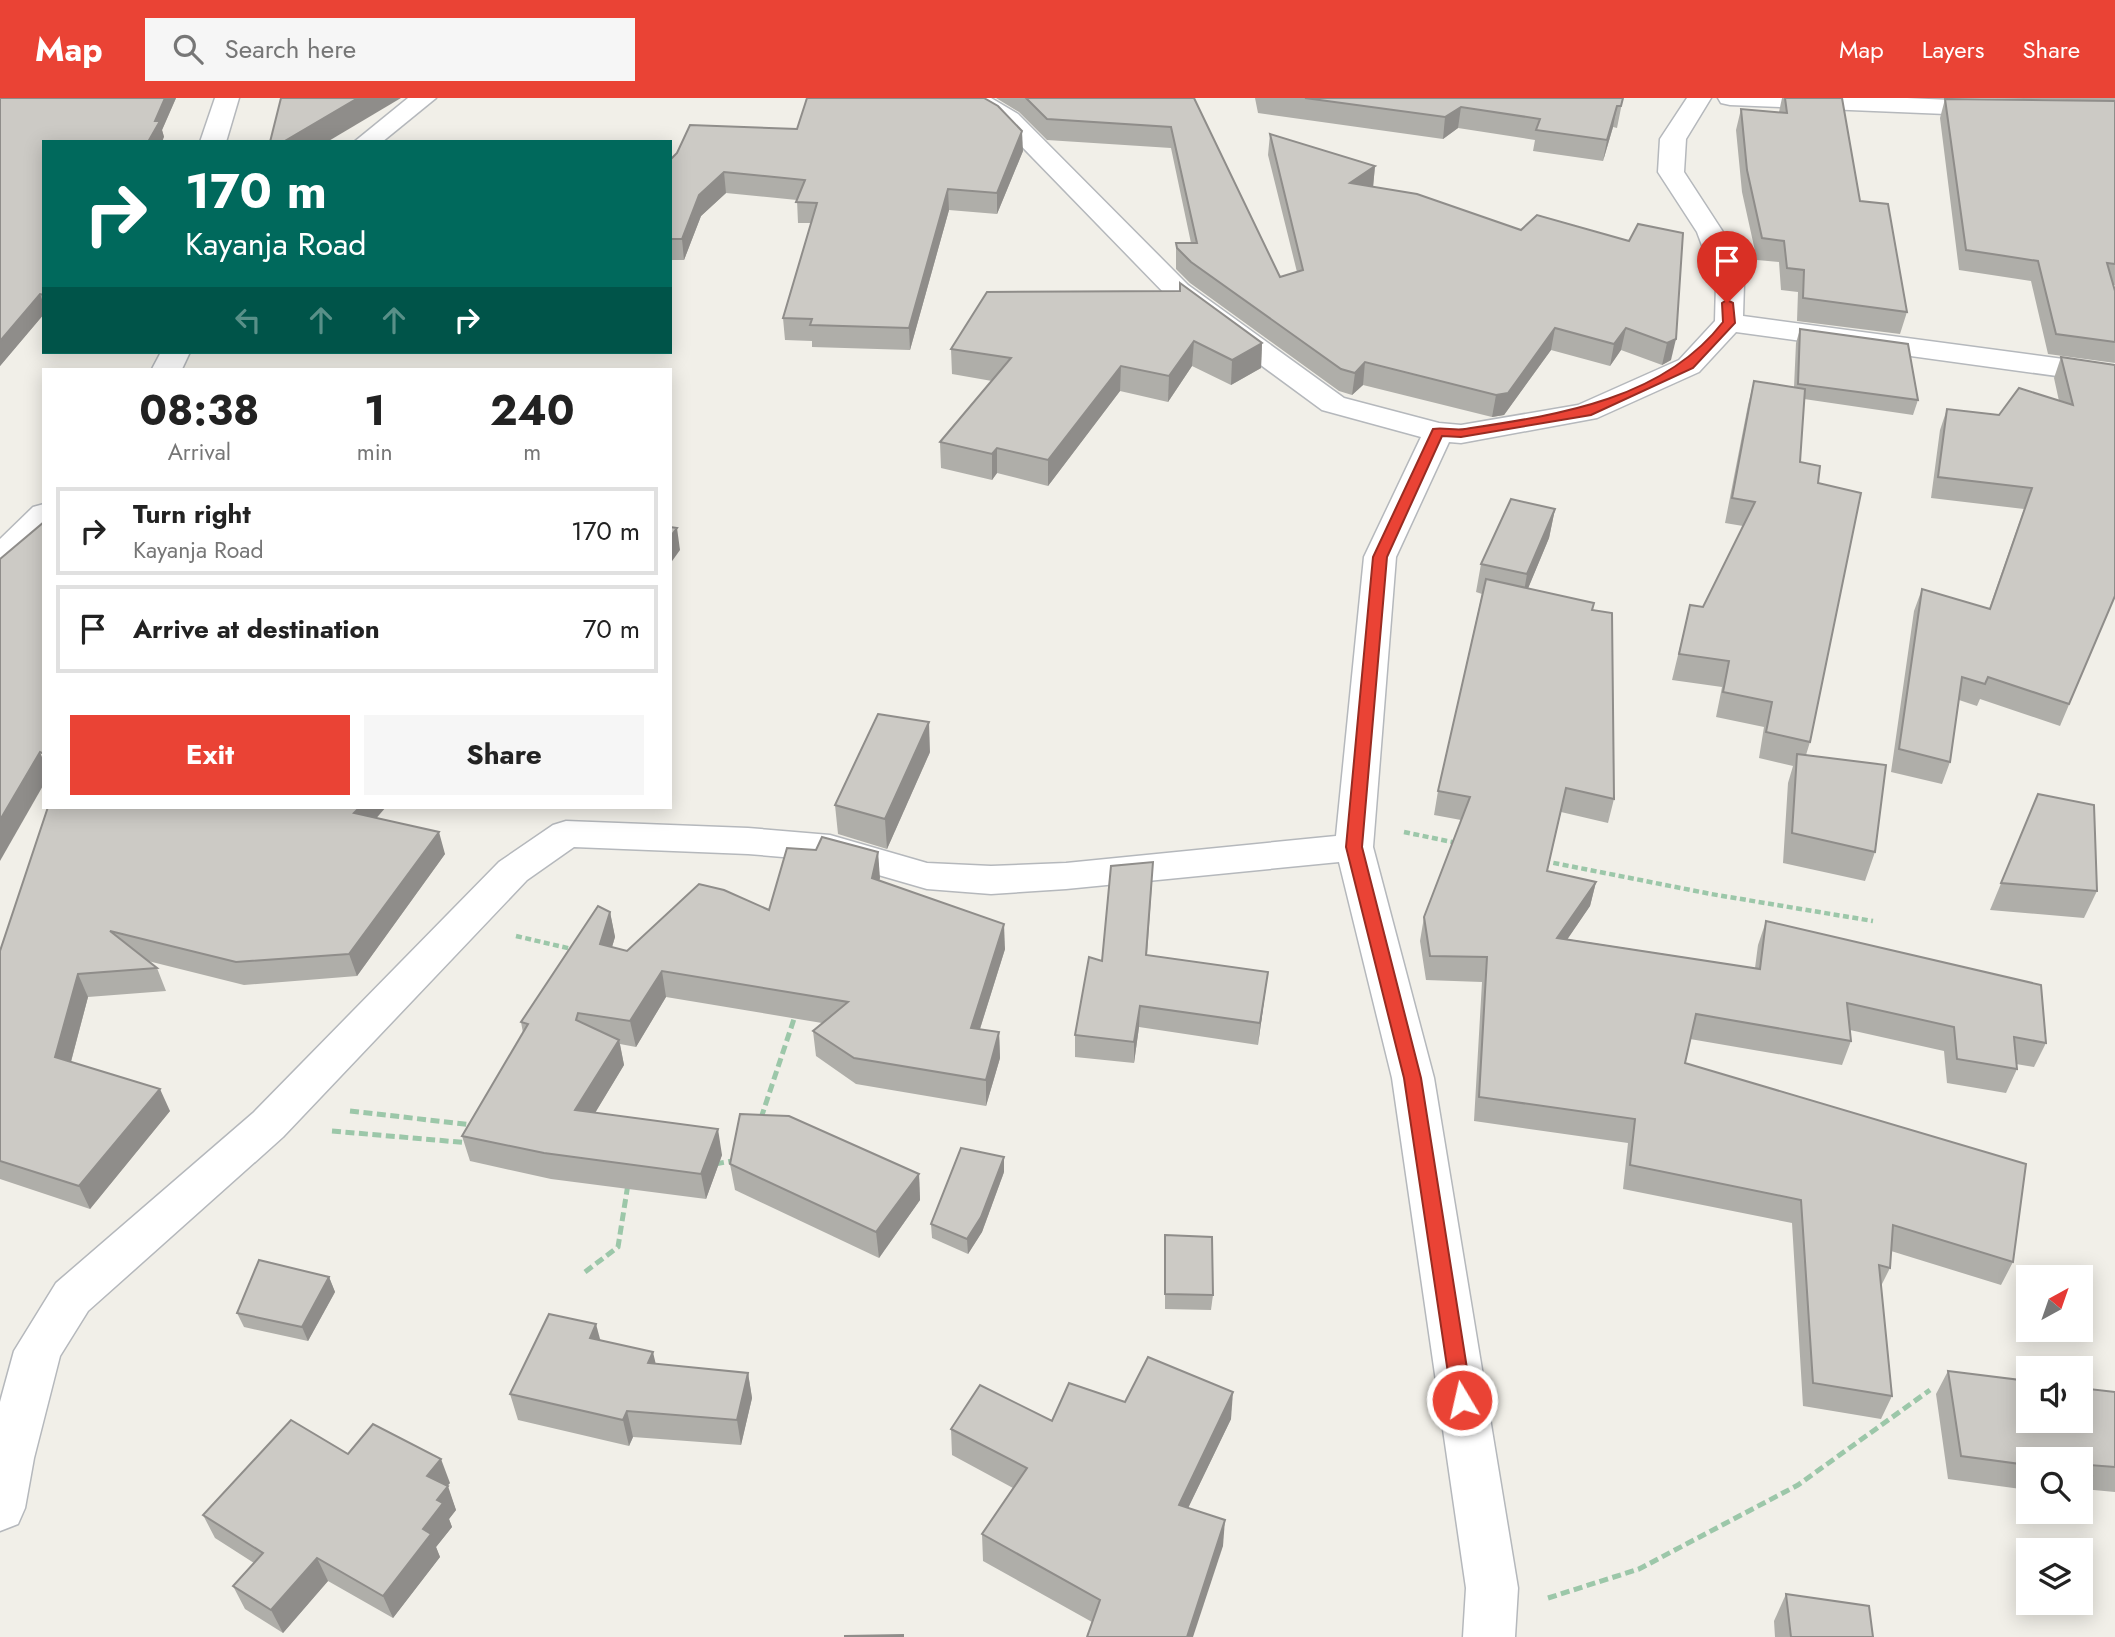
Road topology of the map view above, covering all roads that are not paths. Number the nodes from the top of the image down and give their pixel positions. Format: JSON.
{"nodes":[{"id":1,"x":227,"y":98,"type":"edge"},
{"id":2,"x":424,"y":98,"type":"edge"},
{"id":3,"x":973,"y":98,"type":"edge"},
{"id":4,"x":1699,"y":98,"type":"edge"},
{"id":5,"x":1730,"y":98,"type":"edge"},
{"id":6,"x":2023,"y":110,"type":"edge"},
{"id":7,"x":214,"y":140,"type":"edge"},
{"id":8,"x":369,"y":140,"type":"edge"},
{"id":9,"x":1729,"y":323,"type":"junction"},
{"id":10,"x":2115,"y":375,"type":"edge"},
{"id":11,"x":1438,"y":432,"type":"junction"},
{"id":12,"x":42,"y":516,"type":"edge"},
{"id":13,"x":0,"y":557,"type":"edge"},
{"id":14,"x":1354,"y":835,"type":"junction"},
{"id":15,"x":0,"y":1508,"type":"edge"},
{"id":16,"x":1489,"y":1637,"type":"edge"}],
"edges":[{"from":1,"to":7,"type":"street"},
{"from":2,"to":8,"type":"street"},
{"from":3,"to":11,"type":"street"},
{"from":4,"to":9,"type":"street"},
{"from":5,"to":6,"type":"street"},
{"from":9,"to":10,"type":"street"},
{"from":9,"to":11,"type":"street"},
{"from":11,"to":14,"type":"street"},
{"from":12,"to":13,"type":"street"},
{"from":14,"to":15,"type":"street"},
{"from":14,"to":16,"type":"street"}]}
